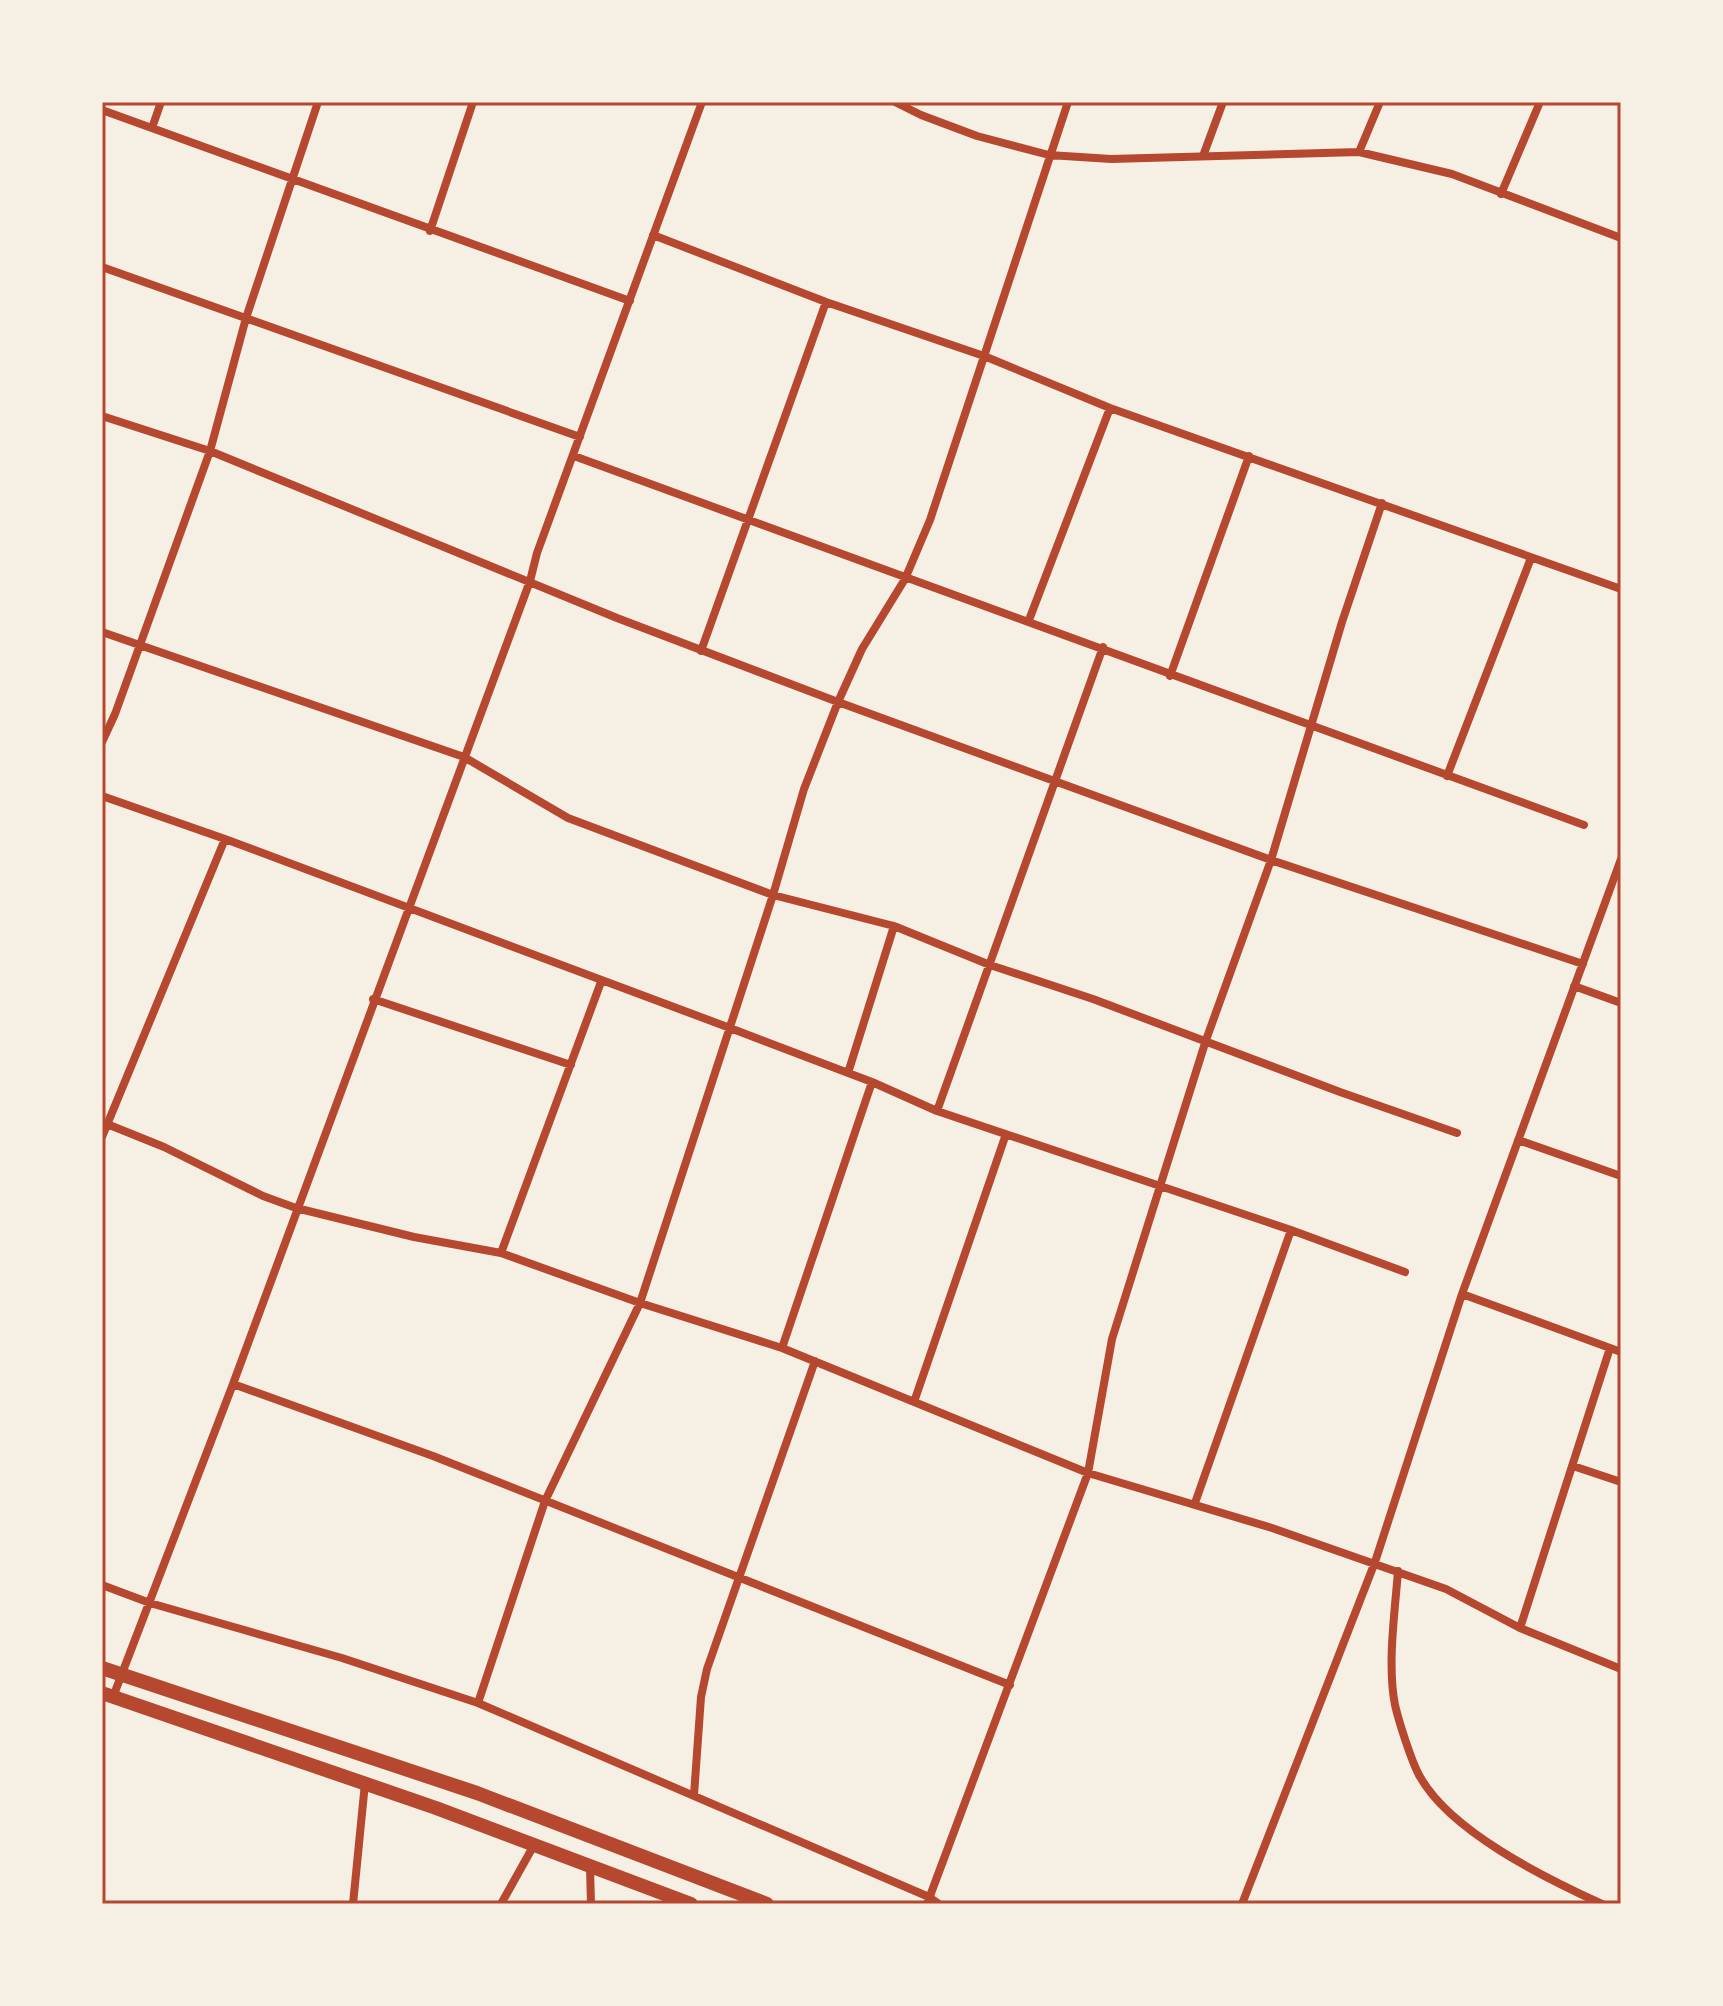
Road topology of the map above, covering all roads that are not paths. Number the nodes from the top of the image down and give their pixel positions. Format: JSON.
{"nodes":[{"id":1,"x":161,"y":102,"type":"edge"},
{"id":2,"x":318,"y":102,"type":"edge"},
{"id":3,"x":473,"y":102,"type":"edge"},
{"id":4,"x":702,"y":102,"type":"edge"},
{"id":5,"x":895,"y":102,"type":"edge"},
{"id":6,"x":1068,"y":102,"type":"edge"},
{"id":7,"x":1223,"y":102,"type":"edge"},
{"id":8,"x":1380,"y":102,"type":"edge"},
{"id":9,"x":1540,"y":102,"type":"edge"},
{"id":10,"x":102,"y":110,"type":"edge"},
{"id":11,"x":152,"y":128,"type":"junction"},
{"id":12,"x":1359,"y":152,"type":"junction"},
{"id":13,"x":1049,"y":155,"type":"junction"},
{"id":14,"x":1203,"y":156,"type":"junction"},
{"id":15,"x":291,"y":180,"type":"junction"},
{"id":16,"x":1501,"y":194,"type":"junction"},
{"id":17,"x":430,"y":231,"type":"junction"},
{"id":18,"x":653,"y":235,"type":"junction"},
{"id":19,"x":1621,"y":238,"type":"edge"},
{"id":20,"x":102,"y":267,"type":"edge"},
{"id":21,"x":630,"y":301,"type":"junction"},
{"id":22,"x":826,"y":302,"type":"junction"},
{"id":23,"x":246,"y":318,"type":"junction"},
{"id":24,"x":984,"y":356,"type":"junction"},
{"id":25,"x":1110,"y":408,"type":"junction"},
{"id":26,"x":102,"y":416,"type":"edge"},
{"id":27,"x":580,"y":437,"type":"junction"},
{"id":28,"x":210,"y":451,"type":"junction"},
{"id":29,"x":574,"y":456,"type":"junction"},
{"id":30,"x":1249,"y":456,"type":"junction"},
{"id":31,"x":1382,"y":503,"type":"junction"},
{"id":32,"x":748,"y":519,"type":"junction"},
{"id":33,"x":1531,"y":558,"type":"junction"},
{"id":34,"x":905,"y":579,"type":"junction"},
{"id":35,"x":530,"y":581,"type":"junction"},
{"id":36,"x":1621,"y":589,"type":"edge"},
{"id":37,"x":1029,"y":620,"type":"junction"},
{"id":38,"x":102,"y":632,"type":"edge"},
{"id":39,"x":140,"y":646,"type":"junction"},
{"id":40,"x":1103,"y":647,"type":"junction"},
{"id":41,"x":701,"y":651,"type":"junction"},
{"id":42,"x":1170,"y":676,"type":"junction"},
{"id":43,"x":838,"y":702,"type":"junction"},
{"id":44,"x":1310,"y":726,"type":"junction"},
{"id":45,"x":102,"y":742,"type":"edge"},
{"id":46,"x":464,"y":757,"type":"junction"},
{"id":47,"x":1447,"y":776,"type":"junction"},
{"id":48,"x":1055,"y":781,"type":"junction"},
{"id":49,"x":102,"y":796,"type":"edge"},
{"id":50,"x":1584,"y":825,"type":"dead end"},
{"id":51,"x":225,"y":839,"type":"junction"},
{"id":52,"x":1621,"y":859,"type":"edge"},
{"id":53,"x":1271,"y":860,"type":"junction"},
{"id":54,"x":773,"y":895,"type":"junction"},
{"id":55,"x":408,"y":908,"type":"junction"},
{"id":56,"x":894,"y":926,"type":"junction"},
{"id":57,"x":1583,"y":964,"type":"junction"},
{"id":58,"x":990,"y":965,"type":"junction"},
{"id":59,"x":601,"y":982,"type":"junction"},
{"id":60,"x":1574,"y":986,"type":"junction"},
{"id":61,"x":373,"y":999,"type":"junction"},
{"id":62,"x":1621,"y":1003,"type":"edge"},
{"id":63,"x":730,"y":1028,"type":"junction"},
{"id":64,"x":1206,"y":1040,"type":"junction"},
{"id":65,"x":571,"y":1065,"type":"junction"},
{"id":66,"x":848,"y":1073,"type":"junction"},
{"id":67,"x":872,"y":1082,"type":"junction"},
{"id":68,"x":937,"y":1111,"type":"junction"},
{"id":69,"x":105,"y":1123,"type":"edge"},
{"id":70,"x":1457,"y":1133,"type":"dead end"},
{"id":71,"x":1006,"y":1134,"type":"junction"},
{"id":72,"x":102,"y":1137,"type":"edge"},
{"id":73,"x":1518,"y":1140,"type":"junction"},
{"id":74,"x":1621,"y":1176,"type":"edge"},
{"id":75,"x":1161,"y":1188,"type":"junction"},
{"id":76,"x":296,"y":1208,"type":"junction"},
{"id":77,"x":1291,"y":1230,"type":"junction"},
{"id":78,"x":501,"y":1253,"type":"junction"},
{"id":79,"x":1405,"y":1272,"type":"dead end"},
{"id":80,"x":1462,"y":1294,"type":"junction"},
{"id":81,"x":640,"y":1303,"type":"junction"},
{"id":82,"x":782,"y":1348,"type":"junction"},
{"id":83,"x":1610,"y":1348,"type":"junction"},
{"id":84,"x":1621,"y":1352,"type":"edge"},
{"id":85,"x":815,"y":1361,"type":"junction"},
{"id":86,"x":233,"y":1384,"type":"junction"},
{"id":87,"x":914,"y":1402,"type":"junction"},
{"id":88,"x":1573,"y":1466,"type":"junction"},
{"id":89,"x":1088,"y":1473,"type":"junction"},
{"id":90,"x":1621,"y":1482,"type":"edge"},
{"id":91,"x":545,"y":1501,"type":"junction"},
{"id":92,"x":1195,"y":1503,"type":"junction"},
{"id":93,"x":1375,"y":1562,"type":"junction"},
{"id":94,"x":1398,"y":1571,"type":"junction"},
{"id":95,"x":738,"y":1577,"type":"junction"},
{"id":96,"x":102,"y":1585,"type":"edge"},
{"id":97,"x":150,"y":1603,"type":"junction"},
{"id":98,"x":1520,"y":1628,"type":"junction"},
{"id":99,"x":102,"y":1668,"type":"edge"},
{"id":100,"x":1621,"y":1669,"type":"edge"},
{"id":101,"x":121,"y":1675,"type":"junction"},
{"id":102,"x":1010,"y":1685,"type":"junction"},
{"id":103,"x":107,"y":1695,"type":"edge"},
{"id":104,"x":478,"y":1703,"type":"junction"},
{"id":105,"x":365,"y":1783,"type":"junction"},
{"id":106,"x":694,"y":1795,"type":"junction"},
{"id":107,"x":511,"y":1806,"type":"junction"},
{"id":108,"x":501,"y":1832,"type":"junction"},
{"id":109,"x":534,"y":1845,"type":"junction"},
{"id":110,"x":590,"y":1867,"type":"junction"},
{"id":111,"x":928,"y":1901,"type":"edge"},
{"id":112,"x":353,"y":1904,"type":"edge"},
{"id":113,"x":501,"y":1904,"type":"edge"},
{"id":114,"x":591,"y":1904,"type":"edge"},
{"id":115,"x":691,"y":1904,"type":"edge"},
{"id":116,"x":767,"y":1904,"type":"edge"},
{"id":117,"x":939,"y":1904,"type":"edge"},
{"id":118,"x":1242,"y":1904,"type":"edge"},
{"id":119,"x":1602,"y":1904,"type":"edge"}],
"edges":[{"from":1,"to":11,"type":"street"},
{"from":2,"to":15,"type":"street"},
{"from":3,"to":17,"type":"street"},
{"from":4,"to":18,"type":"street"},
{"from":5,"to":13,"type":"street"},
{"from":6,"to":13,"type":"street"},
{"from":7,"to":14,"type":"street"},
{"from":8,"to":12,"type":"street"},
{"from":9,"to":16,"type":"street"},
{"from":10,"to":11,"type":"street"},
{"from":11,"to":15,"type":"street"},
{"from":12,"to":14,"type":"street"},
{"from":12,"to":16,"type":"street"},
{"from":13,"to":14,"type":"street"},
{"from":13,"to":24,"type":"street"},
{"from":15,"to":17,"type":"street"},
{"from":15,"to":23,"type":"street"},
{"from":16,"to":19,"type":"street"},
{"from":17,"to":21,"type":"street"},
{"from":18,"to":21,"type":"street"},
{"from":18,"to":22,"type":"street"},
{"from":20,"to":23,"type":"street"},
{"from":21,"to":27,"type":"street"},
{"from":22,"to":24,"type":"street"},
{"from":22,"to":32,"type":"street"},
{"from":23,"to":27,"type":"street"},
{"from":23,"to":28,"type":"street"},
{"from":24,"to":25,"type":"street"},
{"from":24,"to":34,"type":"street"},
{"from":25,"to":30,"type":"street"},
{"from":25,"to":37,"type":"street"},
{"from":26,"to":28,"type":"street"},
{"from":27,"to":29,"type":"street"},
{"from":28,"to":35,"type":"street"},
{"from":28,"to":39,"type":"street"},
{"from":29,"to":32,"type":"street"},
{"from":29,"to":35,"type":"street"},
{"from":30,"to":31,"type":"street"},
{"from":30,"to":42,"type":"street"},
{"from":31,"to":33,"type":"street"},
{"from":31,"to":44,"type":"street"},
{"from":32,"to":34,"type":"street"},
{"from":32,"to":41,"type":"street"},
{"from":33,"to":36,"type":"street"},
{"from":33,"to":47,"type":"street"},
{"from":34,"to":37,"type":"street"},
{"from":34,"to":43,"type":"street"},
{"from":35,"to":41,"type":"street"},
{"from":35,"to":46,"type":"street"},
{"from":37,"to":40,"type":"street"},
{"from":38,"to":39,"type":"street"},
{"from":39,"to":45,"type":"street"},
{"from":39,"to":46,"type":"street"},
{"from":40,"to":42,"type":"street"},
{"from":40,"to":48,"type":"street"},
{"from":41,"to":43,"type":"street"},
{"from":42,"to":44,"type":"street"},
{"from":43,"to":48,"type":"street"},
{"from":43,"to":54,"type":"street"},
{"from":44,"to":47,"type":"street"},
{"from":44,"to":53,"type":"street"},
{"from":46,"to":54,"type":"street"},
{"from":46,"to":55,"type":"street"},
{"from":47,"to":50,"type":"street"},
{"from":48,"to":53,"type":"street"},
{"from":48,"to":58,"type":"street"},
{"from":49,"to":51,"type":"street"},
{"from":51,"to":55,"type":"street"},
{"from":51,"to":69,"type":"street"},
{"from":52,"to":57,"type":"street"},
{"from":53,"to":57,"type":"street"},
{"from":53,"to":64,"type":"street"},
{"from":54,"to":56,"type":"street"},
{"from":54,"to":63,"type":"street"},
{"from":55,"to":59,"type":"street"},
{"from":55,"to":61,"type":"street"},
{"from":56,"to":58,"type":"street"},
{"from":56,"to":66,"type":"street"},
{"from":57,"to":60,"type":"street"},
{"from":58,"to":64,"type":"street"},
{"from":58,"to":68,"type":"street"},
{"from":59,"to":63,"type":"street"},
{"from":59,"to":65,"type":"street"},
{"from":60,"to":62,"type":"street"},
{"from":60,"to":73,"type":"street"},
{"from":61,"to":65,"type":"street"},
{"from":61,"to":76,"type":"street"},
{"from":63,"to":66,"type":"street"},
{"from":63,"to":81,"type":"street"},
{"from":64,"to":70,"type":"street"},
{"from":64,"to":75,"type":"street"},
{"from":65,"to":78,"type":"street"},
{"from":66,"to":67,"type":"street"},
{"from":67,"to":68,"type":"street"},
{"from":67,"to":82,"type":"street"},
{"from":68,"to":71,"type":"street"},
{"from":69,"to":72,"type":"street"},
{"from":69,"to":76,"type":"street"},
{"from":71,"to":75,"type":"street"},
{"from":71,"to":87,"type":"street"},
{"from":73,"to":74,"type":"street"},
{"from":73,"to":80,"type":"street"},
{"from":75,"to":77,"type":"street"},
{"from":75,"to":89,"type":"street"},
{"from":76,"to":78,"type":"street"},
{"from":76,"to":86,"type":"street"},
{"from":77,"to":79,"type":"street"},
{"from":77,"to":92,"type":"street"},
{"from":78,"to":81,"type":"street"},
{"from":80,"to":83,"type":"street"},
{"from":80,"to":93,"type":"street"},
{"from":81,"to":82,"type":"street"},
{"from":81,"to":91,"type":"street"},
{"from":82,"to":85,"type":"street"},
{"from":83,"to":84,"type":"street"},
{"from":83,"to":88,"type":"street"},
{"from":85,"to":87,"type":"street"},
{"from":85,"to":95,"type":"street"},
{"from":86,"to":91,"type":"street"},
{"from":86,"to":97,"type":"street"},
{"from":87,"to":89,"type":"street"},
{"from":88,"to":90,"type":"street"},
{"from":88,"to":98,"type":"street"},
{"from":89,"to":92,"type":"street"},
{"from":89,"to":102,"type":"street"},
{"from":91,"to":95,"type":"street"},
{"from":91,"to":104,"type":"street"},
{"from":92,"to":93,"type":"street"},
{"from":93,"to":94,"type":"street"},
{"from":93,"to":118,"type":"street"},
{"from":94,"to":98,"type":"street"},
{"from":94,"to":119,"type":"street"},
{"from":95,"to":102,"type":"street"},
{"from":95,"to":106,"type":"street"},
{"from":96,"to":97,"type":"street"},
{"from":97,"to":101,"type":"street"},
{"from":97,"to":104,"type":"street"},
{"from":98,"to":100,"type":"street"},
{"from":99,"to":101,"type":"main road"},
{"from":101,"to":103,"type":"street"},
{"from":101,"to":107,"type":"main road"},
{"from":102,"to":111,"type":"street"},
{"from":103,"to":105,"type":"main road"},
{"from":104,"to":106,"type":"street"},
{"from":105,"to":108,"type":"main road"},
{"from":105,"to":112,"type":"street"},
{"from":106,"to":111,"type":"street"},
{"from":107,"to":108,"type":"main road"},
{"from":107,"to":116,"type":"main road"},
{"from":108,"to":109,"type":"main road"},
{"from":109,"to":110,"type":"main road"},
{"from":109,"to":113,"type":"street"},
{"from":110,"to":114,"type":"street"},
{"from":110,"to":115,"type":"main road"},
{"from":111,"to":117,"type":"street"}]}
